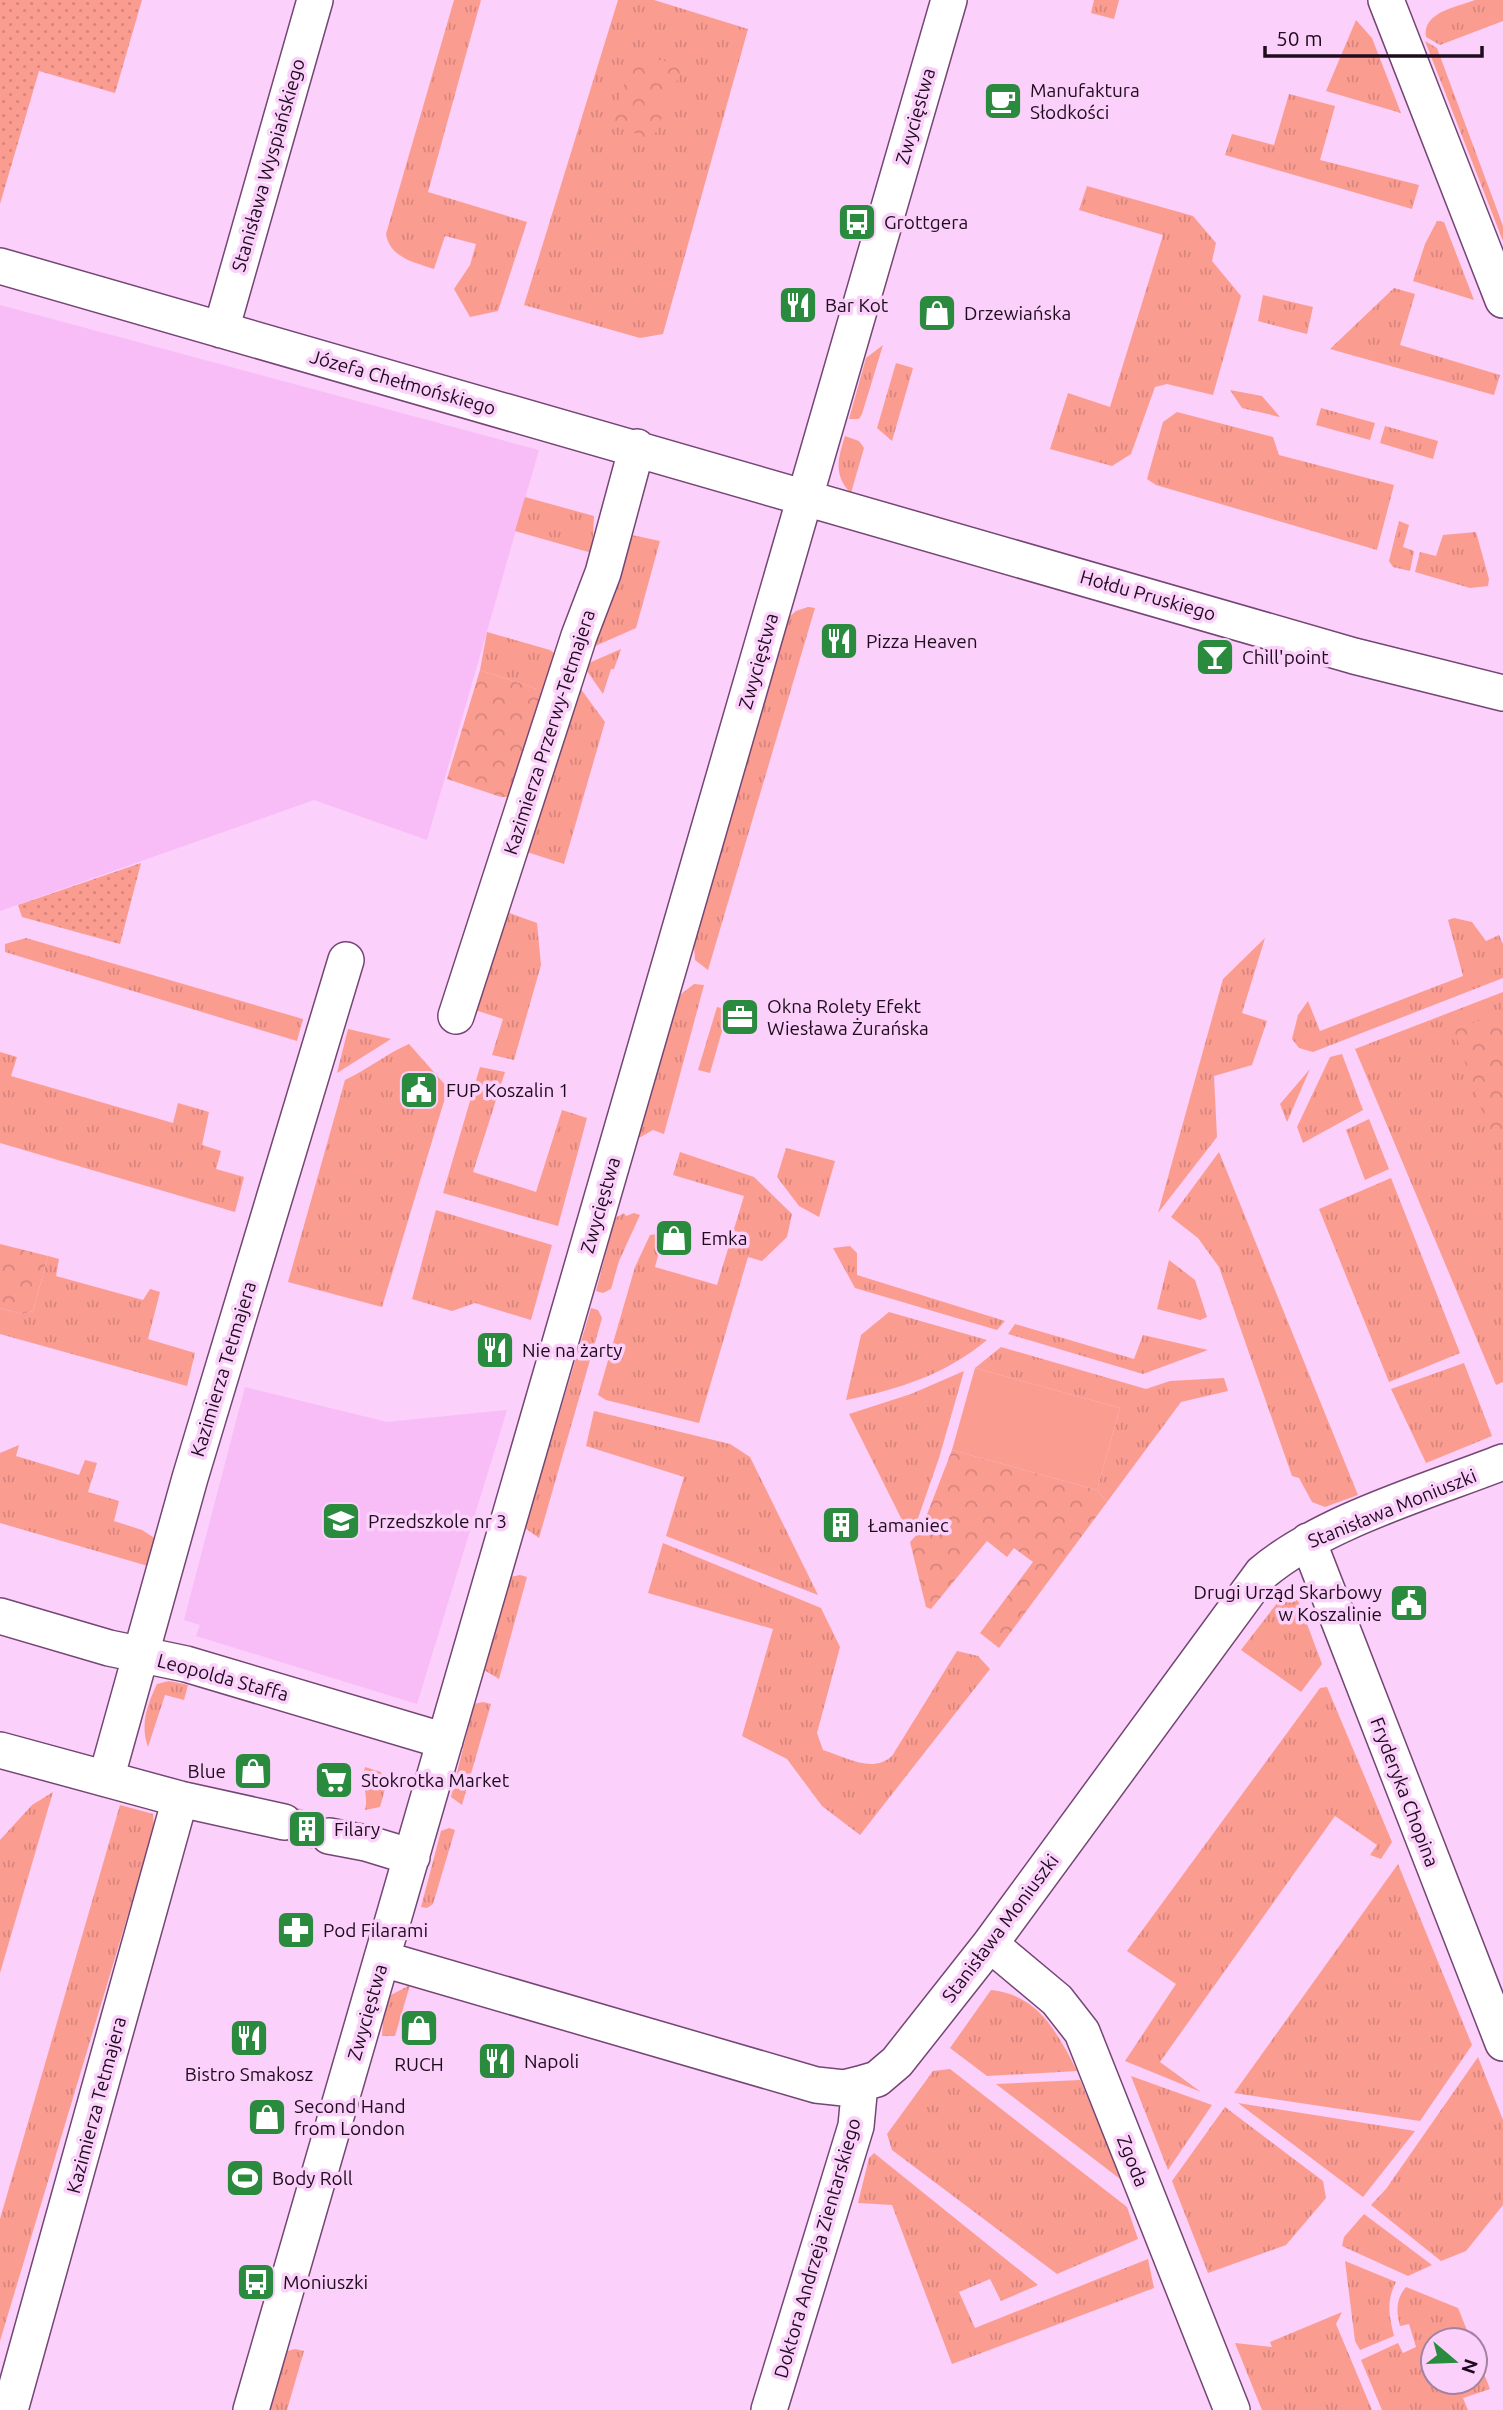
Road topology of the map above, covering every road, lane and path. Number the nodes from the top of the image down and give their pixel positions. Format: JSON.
{"nodes":[{"id":1,"x":315,"y":0,"type":"edge"},
{"id":2,"x":949,"y":0,"type":"edge"},
{"id":3,"x":1385,"y":0,"type":"edge"},
{"id":4,"x":0,"y":266,"type":"edge"},
{"id":5,"x":1503,"y":300,"type":"edge"},
{"id":6,"x":221,"y":330,"type":"junction"},
{"id":7,"x":636,"y":447,"type":"junction"},
{"id":8,"x":806,"y":496,"type":"junction"},
{"id":9,"x":1499,"y":690,"type":"edge"},
{"id":10,"x":346,"y":960,"type":"dead end"},
{"id":11,"x":456,"y":1016,"type":"dead end"},
{"id":12,"x":1503,"y":1462,"type":"edge"},
{"id":13,"x":1308,"y":1541,"type":"junction"},
{"id":14,"x":0,"y":1616,"type":"edge"},
{"id":15,"x":141,"y":1655,"type":"junction"},
{"id":16,"x":445,"y":1741,"type":"junction"},
{"id":17,"x":0,"y":1751,"type":"edge"},
{"id":18,"x":106,"y":1779,"type":"junction"},
{"id":19,"x":180,"y":1799,"type":"junction"},
{"id":20,"x":284,"y":1822,"type":"tunnel mouth"},
{"id":21,"x":329,"y":1836,"type":"tunnel mouth"},
{"id":22,"x":412,"y":1857,"type":"junction"},
{"id":23,"x":989,"y":1944,"type":"junction"},
{"id":24,"x":383,"y":1959,"type":"junction"},
{"id":25,"x":1503,"y":2043,"type":"edge"},
{"id":26,"x":860,"y":2084,"type":"junction"},
{"id":27,"x":10,"y":2410,"type":"edge"},
{"id":28,"x":251,"y":2410,"type":"edge"},
{"id":29,"x":769,"y":2410,"type":"edge"},
{"id":30,"x":1232,"y":2410,"type":"edge"}],
"edges":[{"from":1,"to":6,"type":"street","name":"Stanisława Wyspiańskiego"},
{"from":2,"to":8,"type":"street","name":"Zwycięstwa"},
{"from":3,"to":5,"type":"street"},
{"from":4,"to":6,"type":"street","name":"Józefa Chełmońskiego"},
{"from":6,"to":7,"type":"street","name":"Józefa Chełmońskiego"},
{"from":7,"to":8,"type":"street","name":"Józefa Chełmońskiego"},
{"from":7,"to":11,"type":"street","name":"Kazimierza Przerwy-Tetmajera"},
{"from":8,"to":9,"type":"street","name":"Hołdu Pruskiego"},
{"from":8,"to":16,"type":"street","name":"Zwycięstwa"},
{"from":10,"to":15,"type":"street","name":"Kazimierza Tetmajera"},
{"from":12,"to":13,"type":"street","name":"Stanisława Moniuszki"},
{"from":13,"to":23,"type":"street","name":"Stanisława Moniuszki"},
{"from":13,"to":25,"type":"street","name":"Fryderyka Chopina"},
{"from":14,"to":15,"type":"street","name":"Leopolda Staffa"},
{"from":15,"to":16,"type":"street","name":"Leopolda Staffa"},
{"from":15,"to":18,"type":"street","name":"Kazimierza Tetmajera"},
{"from":16,"to":22,"type":"street","name":"Zwycięstwa"},
{"from":17,"to":18,"type":"street"},
{"from":18,"to":19,"type":"street"},
{"from":19,"to":20,"type":"street"},
{"from":19,"to":27,"type":"street","name":"Kazimierza Tetmajera"},
{"from":21,"to":22,"type":"street"},
{"from":22,"to":24,"type":"street","name":"Zwycięstwa"},
{"from":23,"to":26,"type":"street","name":"Stanisława Moniuszki"},
{"from":23,"to":30,"type":"street","name":"Zgoda"},
{"from":24,"to":26,"type":"street","name":"Stanisława Moniuszki"},
{"from":24,"to":28,"type":"street","name":"Zwycięstwa"},
{"from":26,"to":29,"type":"street","name":"Doktora Andrzeja Zientarskiego"}]}
